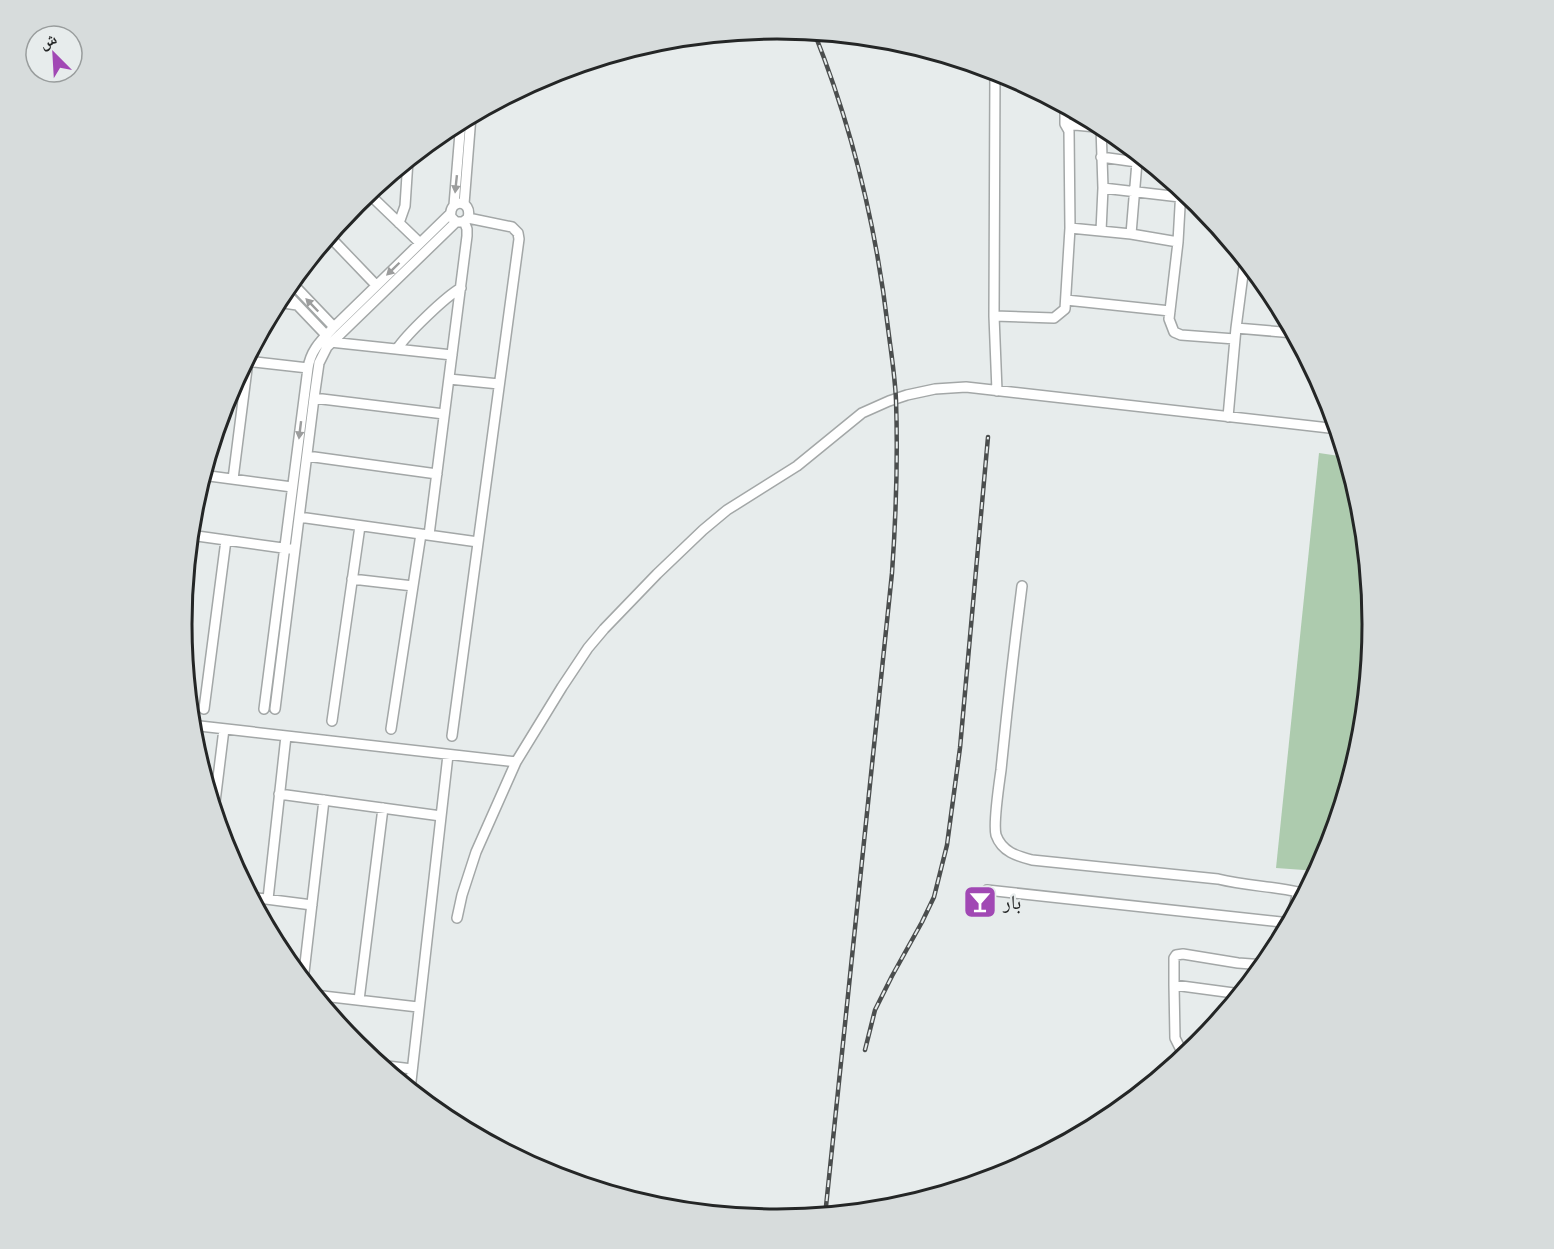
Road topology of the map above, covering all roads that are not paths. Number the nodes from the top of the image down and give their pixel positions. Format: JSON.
{"nodes":[{"id":1,"x":995,"y":82,"type":"edge"},
{"id":2,"x":1065,"y":114,"type":"edge"},
{"id":3,"x":1065,"y":124,"type":"junction"},
{"id":4,"x":1083,"y":125,"type":"edge"},
{"id":5,"x":469,"y":127,"type":"edge"},
{"id":6,"x":462,"y":132,"type":"edge"},
{"id":7,"x":1102,"y":138,"type":"edge"},
{"id":8,"x":1101,"y":157,"type":"junction"},
{"id":9,"x":1135,"y":162,"type":"edge"},
{"id":10,"x":463,"y":163,"type":"junction"},
{"id":11,"x":1137,"y":163,"type":"edge"},
{"id":12,"x":407,"y":171,"type":"edge"},
{"id":13,"x":1103,"y":188,"type":"junction"},
{"id":14,"x":1134,"y":191,"type":"junction"},
{"id":15,"x":1172,"y":193,"type":"edge"},
{"id":16,"x":375,"y":199,"type":"edge"},
{"id":17,"x":1180,"y":200,"type":"edge"},
{"id":18,"x":459,"y":214,"type":"junction"},
{"id":19,"x":399,"y":223,"type":"junction"},
{"id":20,"x":1070,"y":228,"type":"junction"},
{"id":21,"x":1101,"y":231,"type":"junction"},
{"id":22,"x":1131,"y":234,"type":"junction"},
{"id":23,"x":334,"y":242,"type":"edge"},
{"id":24,"x":1178,"y":242,"type":"junction"},
{"id":25,"x":420,"y":243,"type":"junction"},
{"id":26,"x":1244,"y":270,"type":"edge"},
{"id":27,"x":376,"y":285,"type":"junction"},
{"id":28,"x":461,"y":288,"type":"junction"},
{"id":29,"x":297,"y":289,"type":"edge"},
{"id":30,"x":291,"y":298,"type":"edge"},
{"id":31,"x":1066,"y":300,"type":"junction"},
{"id":32,"x":288,"y":303,"type":"edge"},
{"id":33,"x":297,"y":304,"type":"junction"},
{"id":34,"x":1170,"y":310,"type":"junction"},
{"id":35,"x":994,"y":316,"type":"junction"},
{"id":36,"x":334,"y":327,"type":"junction"},
{"id":37,"x":1236,"y":328,"type":"junction"},
{"id":38,"x":1284,"y":332,"type":"edge"},
{"id":39,"x":328,"y":339,"type":"junction"},
{"id":40,"x":1235,"y":339,"type":"junction"},
{"id":41,"x":397,"y":350,"type":"junction"},
{"id":42,"x":452,"y":355,"type":"junction"},
{"id":43,"x":254,"y":362,"type":"edge"},
{"id":44,"x":308,"y":368,"type":"junction"},
{"id":45,"x":449,"y":379,"type":"junction"},
{"id":46,"x":245,"y":382,"type":"edge"},
{"id":47,"x":500,"y":384,"type":"junction"},
{"id":48,"x":997,"y":391,"type":"junction"},
{"id":49,"x":314,"y":398,"type":"junction"},
{"id":50,"x":444,"y":414,"type":"junction"},
{"id":51,"x":1228,"y":417,"type":"junction"},
{"id":52,"x":1328,"y":428,"type":"edge"},
{"id":53,"x":307,"y":456,"type":"junction"},
{"id":54,"x":437,"y":474,"type":"junction"},
{"id":55,"x":210,"y":477,"type":"edge"},
{"id":56,"x":233,"y":479,"type":"junction"},
{"id":57,"x":292,"y":487,"type":"junction"},
{"id":58,"x":299,"y":518,"type":"junction"},
{"id":59,"x":360,"y":526,"type":"junction"},
{"id":60,"x":425,"y":535,"type":"junction"},
{"id":61,"x":199,"y":536,"type":"edge"},
{"id":62,"x":226,"y":540,"type":"junction"},
{"id":63,"x":478,"y":542,"type":"junction"},
{"id":64,"x":285,"y":548,"type":"junction"},
{"id":65,"x":295,"y":549,"type":"junction"},
{"id":66,"x":352,"y":579,"type":"junction"},
{"id":67,"x":413,"y":586,"type":"junction"},
{"id":68,"x":1022,"y":586,"type":"dead end"},
{"id":69,"x":204,"y":709,"type":"dead end"},
{"id":70,"x":264,"y":709,"type":"dead end"},
{"id":71,"x":275,"y":709,"type":"dead end"},
{"id":72,"x":332,"y":721,"type":"dead end"},
{"id":73,"x":201,"y":726,"type":"edge"},
{"id":74,"x":224,"y":729,"type":"junction"},
{"id":75,"x":391,"y":729,"type":"dead end"},
{"id":76,"x":286,"y":736,"type":"junction"},
{"id":77,"x":452,"y":736,"type":"dead end"},
{"id":78,"x":448,"y":754,"type":"junction"},
{"id":79,"x":516,"y":762,"type":"junction"},
{"id":80,"x":216,"y":790,"type":"edge"},
{"id":81,"x":279,"y":794,"type":"junction"},
{"id":82,"x":324,"y":800,"type":"junction"},
{"id":83,"x":383,"y":808,"type":"junction"},
{"id":84,"x":441,"y":816,"type":"junction"},
{"id":85,"x":987,"y":890,"type":"dead end"},
{"id":86,"x":1297,"y":892,"type":"edge"},
{"id":87,"x":260,"y":898,"type":"edge"},
{"id":88,"x":268,"y":899,"type":"junction"},
{"id":89,"x":312,"y":905,"type":"junction"},
{"id":90,"x":457,"y":918,"type":"dead end"},
{"id":91,"x":1281,"y":922,"type":"edge"},
{"id":92,"x":1254,"y":964,"type":"edge"},
{"id":93,"x":304,"y":970,"type":"edge"},
{"id":94,"x":1174,"y":985,"type":"junction"},
{"id":95,"x":1232,"y":993,"type":"edge"},
{"id":96,"x":325,"y":997,"type":"edge"},
{"id":97,"x":359,"y":1000,"type":"junction"},
{"id":98,"x":418,"y":1007,"type":"junction"},
{"id":99,"x":1180,"y":1049,"type":"edge"},
{"id":100,"x":393,"y":1067,"type":"edge"},
{"id":101,"x":412,"y":1069,"type":"junction"},
{"id":102,"x":411,"y":1081,"type":"edge"}],
"edges":[{"from":1,"to":35,"type":"street"},
{"from":2,"to":3,"type":"street"},
{"from":3,"to":4,"type":"street"},
{"from":3,"to":20,"type":"street"},
{"from":5,"to":10,"type":"street"},
{"from":6,"to":10,"type":"street"},
{"from":7,"to":8,"type":"street"},
{"from":8,"to":9,"type":"street"},
{"from":8,"to":13,"type":"street"},
{"from":10,"to":18,"type":"street"},
{"from":11,"to":14,"type":"street"},
{"from":12,"to":19,"type":"street"},
{"from":13,"to":14,"type":"street"},
{"from":13,"to":21,"type":"street"},
{"from":14,"to":15,"type":"street"},
{"from":14,"to":22,"type":"street"},
{"from":16,"to":19,"type":"street"},
{"from":17,"to":24,"type":"street"},
{"from":18,"to":25,"type":"street"},
{"from":18,"to":28,"type":"street"},
{"from":18,"to":39,"type":"street"},
{"from":18,"to":47,"type":"street"},
{"from":19,"to":25,"type":"street"},
{"from":20,"to":21,"type":"street"},
{"from":20,"to":31,"type":"street"},
{"from":21,"to":22,"type":"street"},
{"from":22,"to":24,"type":"street"},
{"from":23,"to":27,"type":"street"},
{"from":24,"to":34,"type":"street"},
{"from":25,"to":27,"type":"street","one_way":true},
{"from":26,"to":37,"type":"street"},
{"from":27,"to":36,"type":"street"},
{"from":28,"to":41,"type":"street"},
{"from":28,"to":42,"type":"street"},
{"from":36,"to":29,"type":"street","one_way":true},
{"from":30,"to":33,"type":"street"},
{"from":31,"to":34,"type":"street"},
{"from":31,"to":35,"type":"street"},
{"from":32,"to":33,"type":"street"},
{"from":33,"to":39,"type":"street"},
{"from":34,"to":40,"type":"street"},
{"from":35,"to":48,"type":"street"},
{"from":36,"to":39,"type":"street"},
{"from":37,"to":38,"type":"street"},
{"from":37,"to":40,"type":"street"},
{"from":39,"to":41,"type":"street"},
{"from":39,"to":44,"type":"street"},
{"from":39,"to":49,"type":"street"},
{"from":40,"to":51,"type":"street"},
{"from":41,"to":42,"type":"street"},
{"from":42,"to":45,"type":"street"},
{"from":43,"to":44,"type":"street"},
{"from":44,"to":57,"type":"street","one_way":true},
{"from":45,"to":47,"type":"street"},
{"from":45,"to":50,"type":"street"},
{"from":46,"to":56,"type":"street"},
{"from":47,"to":63,"type":"street"},
{"from":48,"to":51,"type":"street"},
{"from":48,"to":79,"type":"street"},
{"from":49,"to":50,"type":"street"},
{"from":49,"to":53,"type":"street"},
{"from":50,"to":54,"type":"street"},
{"from":51,"to":52,"type":"street"},
{"from":53,"to":54,"type":"street"},
{"from":53,"to":58,"type":"street"},
{"from":54,"to":60,"type":"street"},
{"from":55,"to":56,"type":"street"},
{"from":56,"to":57,"type":"street"},
{"from":57,"to":64,"type":"street"},
{"from":58,"to":59,"type":"street"},
{"from":58,"to":65,"type":"street"},
{"from":59,"to":60,"type":"street"},
{"from":59,"to":66,"type":"street"},
{"from":60,"to":63,"type":"street"},
{"from":60,"to":67,"type":"street"},
{"from":61,"to":62,"type":"street"},
{"from":62,"to":64,"type":"street"},
{"from":62,"to":69,"type":"street"},
{"from":63,"to":77,"type":"street"},
{"from":64,"to":65,"type":"street"},
{"from":64,"to":70,"type":"street"},
{"from":65,"to":71,"type":"street"},
{"from":66,"to":67,"type":"street"},
{"from":66,"to":72,"type":"street"},
{"from":67,"to":75,"type":"street"},
{"from":68,"to":86,"type":"street"},
{"from":73,"to":74,"type":"street"},
{"from":74,"to":76,"type":"street"},
{"from":74,"to":80,"type":"street"},
{"from":76,"to":78,"type":"street"},
{"from":76,"to":81,"type":"street"},
{"from":78,"to":79,"type":"street"},
{"from":78,"to":84,"type":"street"},
{"from":79,"to":90,"type":"street"},
{"from":81,"to":82,"type":"street"},
{"from":81,"to":88,"type":"street"},
{"from":82,"to":83,"type":"street"},
{"from":82,"to":89,"type":"street"},
{"from":83,"to":84,"type":"street"},
{"from":83,"to":97,"type":"street"},
{"from":84,"to":98,"type":"street"},
{"from":85,"to":91,"type":"street"},
{"from":87,"to":88,"type":"street"},
{"from":88,"to":89,"type":"street"},
{"from":89,"to":93,"type":"street"},
{"from":92,"to":94,"type":"street"},
{"from":94,"to":95,"type":"street"},
{"from":94,"to":99,"type":"street"},
{"from":96,"to":97,"type":"street"},
{"from":97,"to":98,"type":"street"},
{"from":98,"to":101,"type":"street"},
{"from":100,"to":101,"type":"street"},
{"from":101,"to":102,"type":"street"}]}
